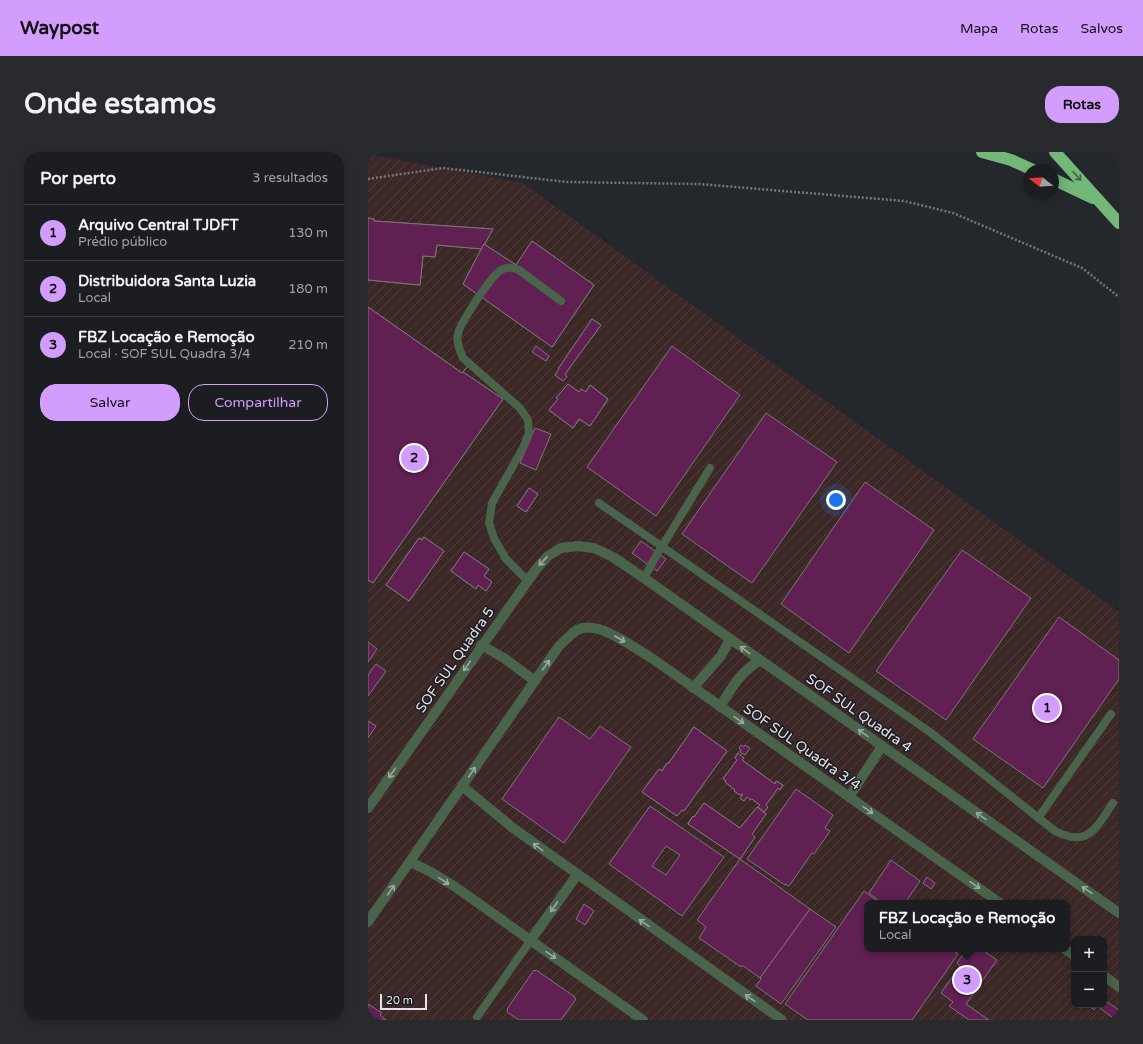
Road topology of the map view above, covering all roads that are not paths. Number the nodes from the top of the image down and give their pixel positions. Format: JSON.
{"nodes":[{"id":1,"x":982,"y":152,"type":"edge"},
{"id":2,"x":1055,"y":152,"type":"edge"},
{"id":3,"x":1023,"y":165,"type":"edge"},
{"id":4,"x":1059,"y":182,"type":"edge"},
{"id":5,"x":1098,"y":201,"type":"junction"},
{"id":6,"x":1119,"y":224,"type":"edge"},
{"id":7,"x":561,"y":301,"type":"dead end"},
{"id":8,"x":710,"y":468,"type":"dead end"},
{"id":9,"x":599,"y":502,"type":"dead end"},
{"id":10,"x":578,"y":546,"type":"joint"},
{"id":11,"x":662,"y":547,"type":"junction"},
{"id":12,"x":644,"y":578,"type":"junction"},
{"id":13,"x":528,"y":581,"type":"junction"},
{"id":14,"x":730,"y":639,"type":"junction"},
{"id":15,"x":481,"y":645,"type":"junction"},
{"id":16,"x":760,"y":660,"type":"junction"},
{"id":17,"x":534,"y":681,"type":"junction"},
{"id":18,"x":693,"y":688,"type":"junction"},
{"id":19,"x":720,"y":707,"type":"junction"},
{"id":20,"x":1111,"y":714,"type":"dead end"},
{"id":21,"x":882,"y":746,"type":"junction"},
{"id":22,"x":462,"y":786,"type":"junction"},
{"id":23,"x":849,"y":797,"type":"junction"},
{"id":24,"x":1113,"y":803,"type":"dead end"},
{"id":25,"x":368,"y":808,"type":"edge"},
{"id":26,"x":1038,"y":818,"type":"junction"},
{"id":27,"x":410,"y":862,"type":"junction"},
{"id":28,"x":577,"y":875,"type":"junction"},
{"id":29,"x":996,"y":900,"type":"edge"},
{"id":30,"x":1119,"y":913,"type":"edge"},
{"id":31,"x":368,"y":922,"type":"edge"},
{"id":32,"x":530,"y":941,"type":"junction"},
{"id":33,"x":1107,"y":978,"type":"edge"},
{"id":34,"x":1119,"y":987,"type":"edge"},
{"id":35,"x":477,"y":1017,"type":"dead end"},
{"id":36,"x":643,"y":1020,"type":"edge"},
{"id":37,"x":782,"y":1020,"type":"edge"}],
"edges":[{"from":1,"to":3,"type":"highway"},
{"from":2,"to":5,"type":"highway","one_way":true},
{"from":4,"to":5,"type":"highway"},
{"from":5,"to":6,"type":"highway"},
{"from":7,"to":13,"type":"lane"},
{"from":8,"to":11,"type":"lane"},
{"from":9,"to":11,"type":"lane"},
{"from":10,"to":12,"type":"street","name":"SOF SUL Quadra 4"},
{"from":10,"to":13,"type":"street","name":"SOF SUL Quadra 5","one_way":true},
{"from":11,"to":12,"type":"lane"},
{"from":11,"to":26,"type":"lane"},
{"from":12,"to":14,"type":"street","name":"SOF SUL Quadra 4"},
{"from":13,"to":15,"type":"street","name":"SOF SUL Quadra 5"},
{"from":16,"to":14,"type":"street","name":"SOF SUL Quadra 4","one_way":true},
{"from":14,"to":18,"type":"street"},
{"from":15,"to":17,"type":"street"},
{"from":15,"to":25,"type":"street","name":"SOF SUL Quadra 5","one_way":true},
{"from":16,"to":19,"type":"street"},
{"from":21,"to":16,"type":"street","name":"SOF SUL Quadra 4","one_way":true},
{"from":17,"to":18,"type":"street","name":"SOF SUL Quadra 3/4","one_way":true},
{"from":22,"to":17,"type":"street","one_way":true},
{"from":18,"to":19,"type":"street","name":"SOF SUL Quadra 3/4"},
{"from":19,"to":23,"type":"street","name":"SOF SUL Quadra 3/4","one_way":true},
{"from":20,"to":26,"type":"lane"},
{"from":21,"to":23,"type":"street"},
{"from":30,"to":21,"type":"street","name":"SOF SUL Quadra 4","one_way":true},
{"from":22,"to":27,"type":"street"},
{"from":28,"to":22,"type":"street","one_way":true},
{"from":23,"to":29,"type":"street","name":"SOF SUL Quadra 3/4","one_way":true},
{"from":24,"to":26,"type":"lane"},
{"from":31,"to":27,"type":"street","one_way":true},
{"from":27,"to":32,"type":"street","one_way":true},
{"from":28,"to":32,"type":"street","one_way":true},
{"from":37,"to":28,"type":"street","one_way":true},
{"from":32,"to":35,"type":"lane"},
{"from":32,"to":36,"type":"street","one_way":true},
{"from":33,"to":34,"type":"street"}]}
